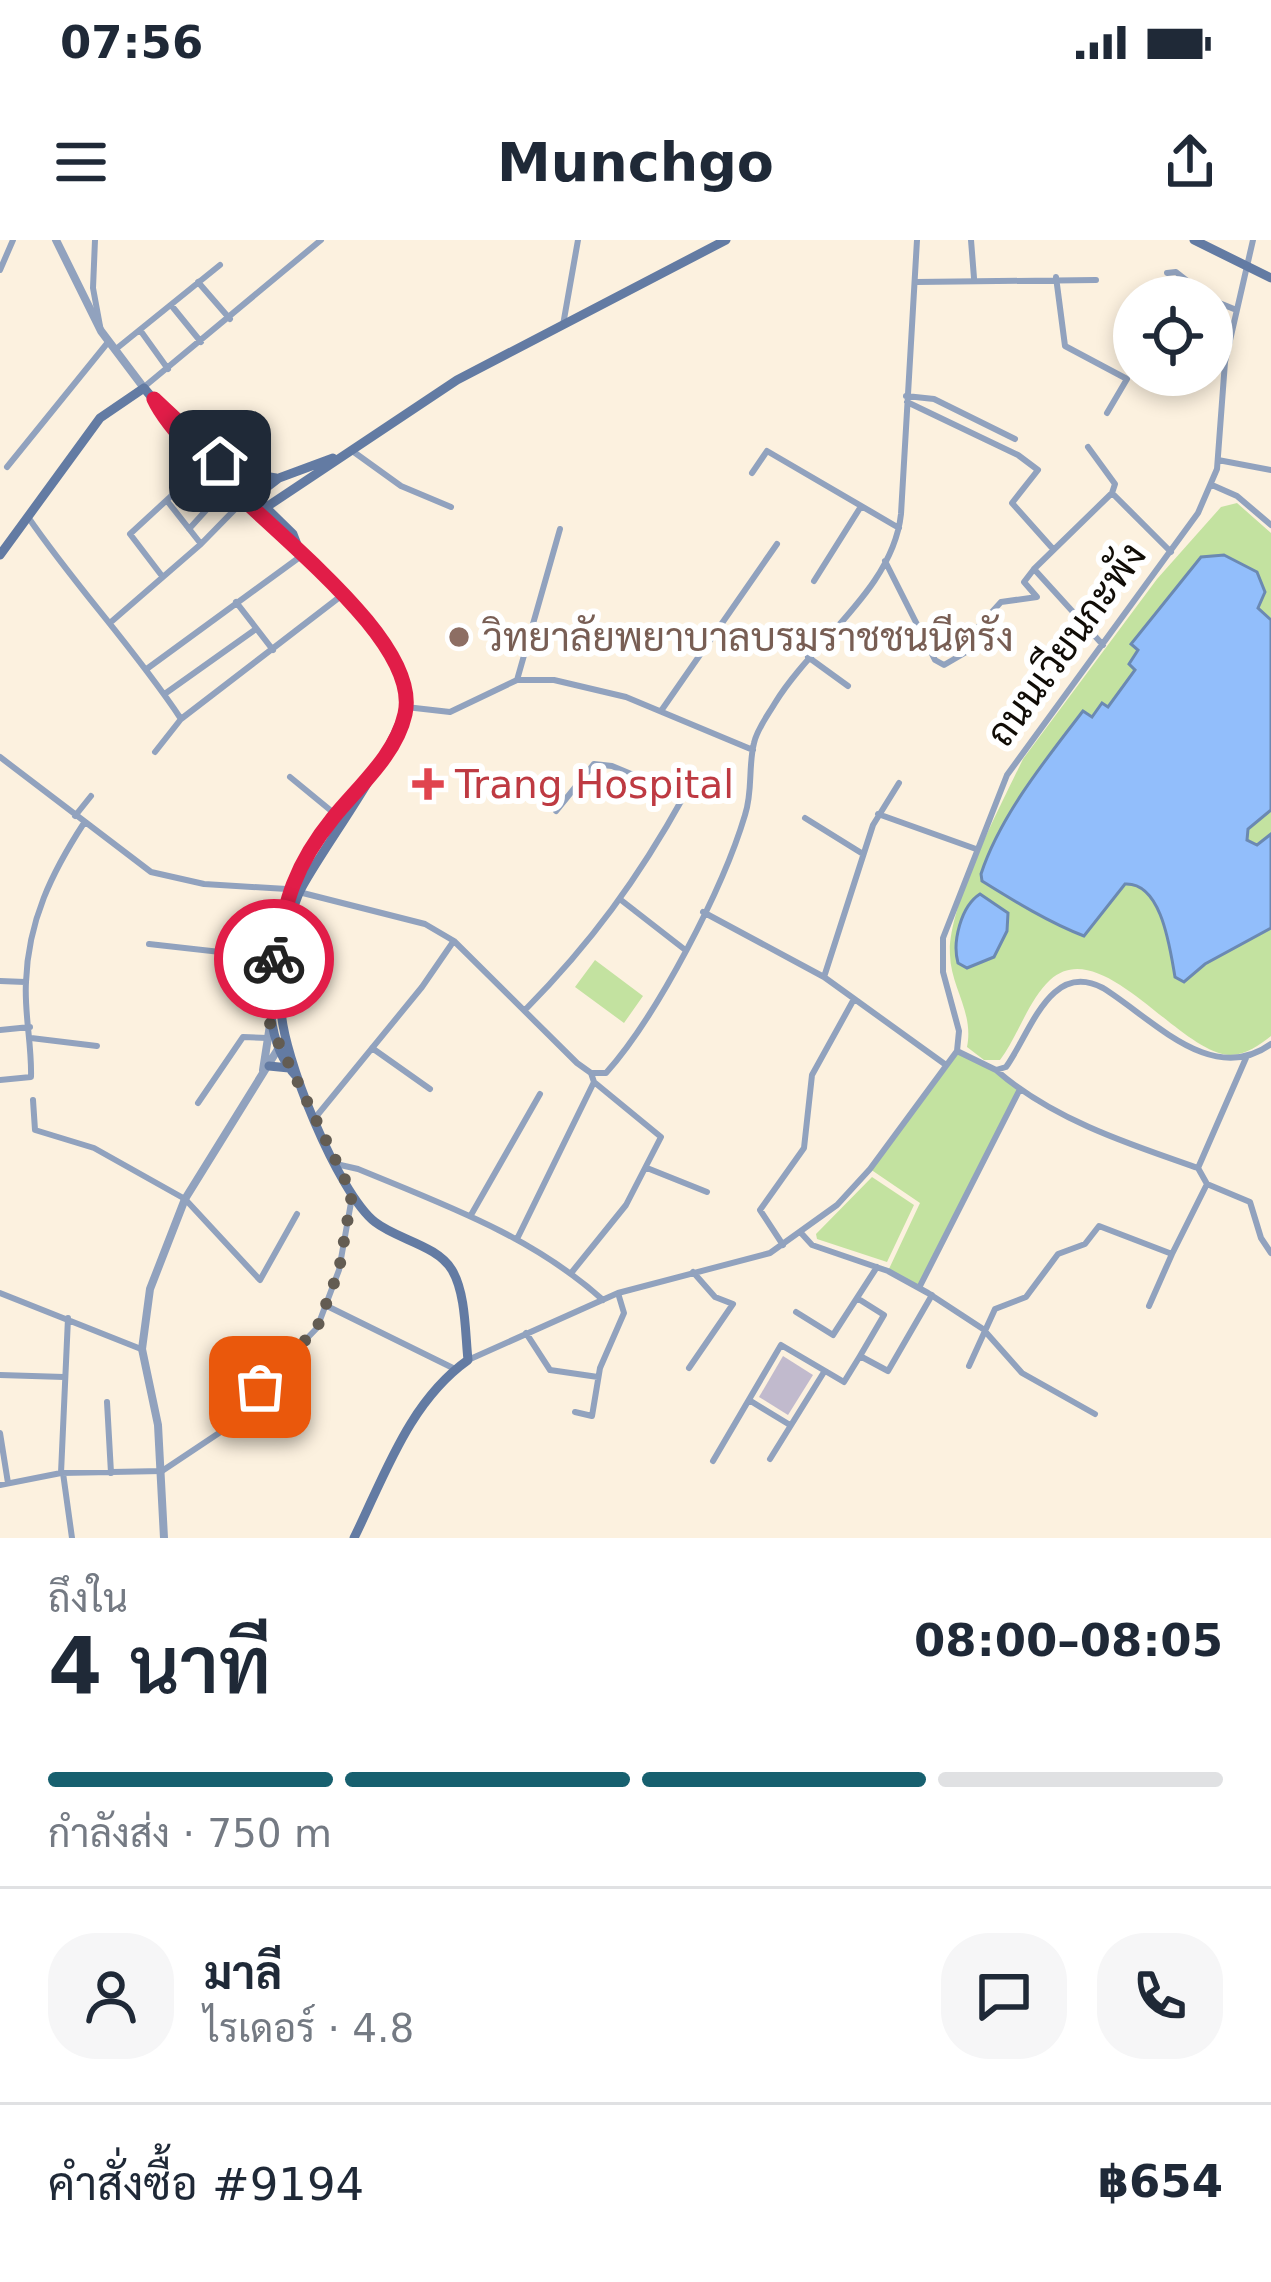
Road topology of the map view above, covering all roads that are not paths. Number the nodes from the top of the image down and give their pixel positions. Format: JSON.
{"nodes":[{"id":1,"x":13,"y":240,"type":"edge"},
{"id":2,"x":56,"y":240,"type":"edge"},
{"id":3,"x":95,"y":240,"type":"edge"},
{"id":4,"x":321,"y":240,"type":"edge"},
{"id":5,"x":578,"y":240,"type":"edge"},
{"id":6,"x":726,"y":240,"type":"edge"},
{"id":7,"x":916,"y":240,"type":"edge"},
{"id":8,"x":971,"y":240,"type":"edge"},
{"id":9,"x":1194,"y":240,"type":"edge"},
{"id":10,"x":1253,"y":240,"type":"edge"},
{"id":11,"x":220,"y":265,"type":"dead end"},
{"id":12,"x":1248,"y":266,"type":"junction"},
{"id":13,"x":0,"y":270,"type":"edge"},
{"id":14,"x":1167,"y":273,"type":"dead end"},
{"id":15,"x":1181,"y":276,"type":"edge"},
{"id":16,"x":1056,"y":277,"type":"junction"},
{"id":17,"x":1271,"y":278,"type":"edge"},
{"id":18,"x":974,"y":279,"type":"junction"},
{"id":19,"x":1096,"y":280,"type":"dead end"},
{"id":20,"x":198,"y":282,"type":"junction"},
{"id":21,"x":916,"y":282,"type":"junction"},
{"id":22,"x":171,"y":305,"type":"junction"},
{"id":23,"x":1234,"y":309,"type":"joint"},
{"id":24,"x":230,"y":320,"type":"junction"},
{"id":25,"x":563,"y":326,"type":"junction"},
{"id":26,"x":140,"y":330,"type":"junction"},
{"id":27,"x":101,"y":331,"type":"junction"},
{"id":28,"x":201,"y":342,"type":"junction"},
{"id":29,"x":112,"y":345,"type":"junction"},
{"id":30,"x":168,"y":369,"type":"junction"},
{"id":31,"x":144,"y":388,"type":"junction"},
{"id":32,"x":154,"y":399,"type":"junction"},
{"id":33,"x":907,"y":399,"type":"junction"},
{"id":34,"x":1107,"y":413,"type":"dead end"},
{"id":35,"x":1016,"y":439,"type":"dead end"},
{"id":36,"x":1088,"y":447,"type":"dead end"},
{"id":37,"x":350,"y":449,"type":"junction"},
{"id":38,"x":338,"y":457,"type":"junction"},
{"id":39,"x":1217,"y":460,"type":"junction"},
{"id":40,"x":220,"y":461,"type":"junction"},
{"id":41,"x":207,"y":463,"type":"junction"},
{"id":42,"x":7,"y":466,"type":"dead end"},
{"id":43,"x":1271,"y":470,"type":"edge"},
{"id":44,"x":752,"y":473,"type":"dead end"},
{"id":45,"x":279,"y":478,"type":"junction"},
{"id":46,"x":229,"y":484,"type":"junction"},
{"id":47,"x":1212,"y":485,"type":"junction"},
{"id":48,"x":293,"y":491,"type":"junction"},
{"id":49,"x":1112,"y":493,"type":"junction"},
{"id":50,"x":249,"y":499,"type":"junction"},
{"id":51,"x":168,"y":502,"type":"junction"},
{"id":52,"x":452,"y":507,"type":"dead end"},
{"id":53,"x":860,"y":508,"type":"junction"},
{"id":54,"x":262,"y":509,"type":"junction"},
{"id":55,"x":28,"y":517,"type":"junction"},
{"id":56,"x":1271,"y":525,"type":"edge"},
{"id":57,"x":286,"y":527,"type":"junction"},
{"id":58,"x":899,"y":528,"type":"junction"},
{"id":59,"x":189,"y":529,"type":"junction"},
{"id":60,"x":560,"y":529,"type":"dead end"},
{"id":61,"x":200,"y":544,"type":"junction"},
{"id":62,"x":777,"y":544,"type":"dead end"},
{"id":63,"x":1053,"y":549,"type":"junction"},
{"id":64,"x":301,"y":550,"type":"junction"},
{"id":65,"x":1171,"y":551,"type":"junction"},
{"id":66,"x":0,"y":555,"type":"edge"},
{"id":67,"x":885,"y":561,"type":"junction"},
{"id":68,"x":1034,"y":569,"type":"junction"},
{"id":69,"x":162,"y":575,"type":"junction"},
{"id":70,"x":814,"y":581,"type":"dead end"},
{"id":71,"x":340,"y":596,"type":"junction"},
{"id":72,"x":236,"y":602,"type":"junction"},
{"id":73,"x":110,"y":622,"type":"junction"},
{"id":74,"x":256,"y":629,"type":"junction"},
{"id":75,"x":1103,"y":645,"type":"junction"},
{"id":76,"x":273,"y":650,"type":"junction"},
{"id":77,"x":808,"y":657,"type":"junction"},
{"id":78,"x":148,"y":668,"type":"junction"},
{"id":79,"x":517,"y":680,"type":"junction"},
{"id":80,"x":848,"y":686,"type":"dead end"},
{"id":81,"x":165,"y":694,"type":"junction"},
{"id":82,"x":406,"y":707,"type":"junction"},
{"id":83,"x":661,"y":711,"type":"junction"},
{"id":84,"x":182,"y":719,"type":"junction"},
{"id":85,"x":753,"y":750,"type":"junction"},
{"id":86,"x":155,"y":752,"type":"dead end"},
{"id":87,"x":0,"y":757,"type":"edge"},
{"id":88,"x":290,"y":777,"type":"dead end"},
{"id":89,"x":899,"y":783,"type":"dead end"},
{"id":90,"x":92,"y":796,"type":"dead end"},
{"id":91,"x":351,"y":802,"type":"junction"},
{"id":92,"x":556,"y":811,"type":"dead end"},
{"id":93,"x":335,"y":814,"type":"junction"},
{"id":94,"x":878,"y":814,"type":"junction"},
{"id":95,"x":76,"y":816,"type":"junction"},
{"id":96,"x":805,"y":818,"type":"dead end"},
{"id":97,"x":85,"y":823,"type":"junction"},
{"id":98,"x":976,"y":849,"type":"junction"},
{"id":99,"x":863,"y":854,"type":"junction"},
{"id":100,"x":293,"y":892,"type":"junction"},
{"id":101,"x":621,"y":900,"type":"junction"},
{"id":102,"x":703,"y":912,"type":"junction"},
{"id":103,"x":454,"y":941,"type":"junction"},
{"id":104,"x":149,"y":944,"type":"dead end"},
{"id":105,"x":684,"y":949,"type":"junction"},
{"id":106,"x":274,"y":958,"type":"junction"},
{"id":107,"x":824,"y":977,"type":"junction"},
{"id":108,"x":0,"y":981,"type":"edge"},
{"id":109,"x":26,"y":982,"type":"junction"},
{"id":110,"x":854,"y":1000,"type":"junction"},
{"id":111,"x":525,"y":1010,"type":"junction"},
{"id":112,"x":270,"y":1025,"type":"junction"},
{"id":113,"x":30,"y":1027,"type":"junction"},
{"id":114,"x":0,"y":1030,"type":"edge"},
{"id":115,"x":283,"y":1031,"type":"junction"},
{"id":116,"x":32,"y":1038,"type":"junction"},
{"id":117,"x":268,"y":1038,"type":"junction"},
{"id":118,"x":1271,"y":1044,"type":"edge"},
{"id":119,"x":97,"y":1046,"type":"dead end"},
{"id":120,"x":279,"y":1046,"type":"junction"},
{"id":121,"x":372,"y":1048,"type":"junction"},
{"id":122,"x":956,"y":1051,"type":"junction"},
{"id":123,"x":1246,"y":1058,"type":"junction"},
{"id":124,"x":946,"y":1065,"type":"junction"},
{"id":125,"x":266,"y":1069,"type":"junction"},
{"id":126,"x":996,"y":1070,"type":"junction"},
{"id":127,"x":293,"y":1072,"type":"junction"},
{"id":128,"x":593,"y":1077,"type":"junction"},
{"id":129,"x":0,"y":1080,"type":"edge"},
{"id":130,"x":430,"y":1088,"type":"dead end"},
{"id":131,"x":1019,"y":1091,"type":"junction"},
{"id":132,"x":540,"y":1094,"type":"dead end"},
{"id":133,"x":33,"y":1100,"type":"dead end"},
{"id":134,"x":198,"y":1103,"type":"dead end"},
{"id":135,"x":315,"y":1118,"type":"junction"},
{"id":136,"x":336,"y":1164,"type":"junction"},
{"id":137,"x":647,"y":1168,"type":"junction"},
{"id":138,"x":1198,"y":1168,"type":"junction"},
{"id":139,"x":1208,"y":1184,"type":"junction"},
{"id":140,"x":707,"y":1192,"type":"dead end"},
{"id":141,"x":352,"y":1194,"type":"junction"},
{"id":142,"x":185,"y":1199,"type":"junction"},
{"id":143,"x":297,"y":1214,"type":"dead end"},
{"id":144,"x":471,"y":1215,"type":"junction"},
{"id":145,"x":802,"y":1234,"type":"junction"},
{"id":146,"x":517,"y":1239,"type":"junction"},
{"id":147,"x":783,"y":1245,"type":"junction"},
{"id":148,"x":1271,"y":1253,"type":"edge"},
{"id":149,"x":1172,"y":1254,"type":"junction"},
{"id":150,"x":877,"y":1268,"type":"junction"},
{"id":151,"x":693,"y":1272,"type":"junction"},
{"id":152,"x":572,"y":1273,"type":"junction"},
{"id":153,"x":919,"y":1288,"type":"junction"},
{"id":154,"x":618,"y":1293,"type":"junction"},
{"id":155,"x":0,"y":1294,"type":"edge"},
{"id":156,"x":932,"y":1295,"type":"junction"},
{"id":157,"x":856,"y":1298,"type":"junction"},
{"id":158,"x":603,"y":1300,"type":"junction"},
{"id":159,"x":327,"y":1306,"type":"junction"},
{"id":160,"x":1149,"y":1306,"type":"dead end"},
{"id":161,"x":796,"y":1312,"type":"dead end"},
{"id":162,"x":68,"y":1318,"type":"junction"},
{"id":163,"x":982,"y":1329,"type":"junction"},
{"id":164,"x":526,"y":1333,"type":"junction"},
{"id":165,"x":142,"y":1349,"type":"junction"},
{"id":166,"x":860,"y":1356,"type":"junction"},
{"id":167,"x":468,"y":1360,"type":"junction"},
{"id":168,"x":969,"y":1366,"type":"dead end"},
{"id":169,"x":689,"y":1368,"type":"dead end"},
{"id":170,"x":455,"y":1369,"type":"junction"},
{"id":171,"x":824,"y":1372,"type":"junction"},
{"id":172,"x":0,"y":1376,"type":"edge"},
{"id":173,"x":64,"y":1377,"type":"junction"},
{"id":174,"x":598,"y":1377,"type":"junction"},
{"id":175,"x":749,"y":1400,"type":"junction"},
{"id":176,"x":107,"y":1402,"type":"dead end"},
{"id":177,"x":575,"y":1412,"type":"dead end"},
{"id":178,"x":1095,"y":1414,"type":"dead end"},
{"id":179,"x":790,"y":1425,"type":"junction"},
{"id":180,"x":0,"y":1433,"type":"edge"},
{"id":181,"x":770,"y":1459,"type":"dead end"},
{"id":182,"x":713,"y":1461,"type":"dead end"},
{"id":183,"x":162,"y":1471,"type":"junction"},
{"id":184,"x":62,"y":1473,"type":"junction"},
{"id":185,"x":111,"y":1473,"type":"junction"},
{"id":186,"x":4,"y":1484,"type":"edge"},
{"id":187,"x":72,"y":1538,"type":"edge"},
{"id":188,"x":164,"y":1538,"type":"edge"},
{"id":189,"x":354,"y":1538,"type":"edge"}],
"edges":[{"from":1,"to":13,"type":"street"},
{"from":2,"to":27,"type":"street"},
{"from":3,"to":27,"type":"street"},
{"from":4,"to":24,"type":"street"},
{"from":5,"to":25,"type":"street"},
{"from":6,"to":25,"type":"main road"},
{"from":7,"to":21,"type":"street"},
{"from":8,"to":18,"type":"street"},
{"from":9,"to":12,"type":"main road"},
{"from":10,"to":12,"type":"street","name":"ถนนเวียนกะพัง"},
{"from":11,"to":20,"type":"street"},
{"from":12,"to":17,"type":"main road"},
{"from":12,"to":23,"type":"street","name":"ถนนเวียนกะพัง"},
{"from":14,"to":15,"type":"street"},
{"from":16,"to":18,"type":"street"},
{"from":16,"to":19,"type":"street"},
{"from":16,"to":34,"type":"street"},
{"from":18,"to":21,"type":"street"},
{"from":20,"to":22,"type":"street"},
{"from":20,"to":24,"type":"street"},
{"from":21,"to":33,"type":"street"},
{"from":22,"to":26,"type":"street"},
{"from":22,"to":28,"type":"street"},
{"from":23,"to":39,"type":"street","name":"ถนนเวียนกะพัง"},
{"from":24,"to":28,"type":"street"},
{"from":25,"to":37,"type":"main road"},
{"from":26,"to":29,"type":"street"},
{"from":26,"to":30,"type":"street"},
{"from":27,"to":29,"type":"street"},
{"from":28,"to":30,"type":"street"},
{"from":29,"to":31,"type":"street"},
{"from":29,"to":42,"type":"street"},
{"from":30,"to":31,"type":"street"},
{"from":31,"to":32,"type":"main road"},
{"from":31,"to":55,"type":"main road"},
{"from":32,"to":40,"type":"main road"},
{"from":32,"to":41,"type":"main road"},
{"from":33,"to":35,"type":"street"},
{"from":33,"to":58,"type":"street"},
{"from":33,"to":63,"type":"street"},
{"from":36,"to":49,"type":"street"},
{"from":37,"to":38,"type":"main road"},
{"from":37,"to":52,"type":"street"},
{"from":38,"to":45,"type":"main road"},
{"from":38,"to":48,"type":"main road"},
{"from":39,"to":43,"type":"street"},
{"from":39,"to":47,"type":"street","name":"ถนนเวียนกะพัง"},
{"from":40,"to":45,"type":"main road"},
{"from":40,"to":50,"type":"main road"},
{"from":41,"to":46,"type":"main road"},
{"from":41,"to":51,"type":"street"},
{"from":44,"to":53,"type":"street"},
{"from":45,"to":50,"type":"main road"},
{"from":46,"to":50,"type":"main road"},
{"from":46,"to":59,"type":"street"},
{"from":47,"to":56,"type":"street"},
{"from":47,"to":65,"type":"street","name":"ถนนเวียนกะพัง"},
{"from":48,"to":54,"type":"main road"},
{"from":48,"to":57,"type":"main road"},
{"from":49,"to":63,"type":"street"},
{"from":49,"to":65,"type":"street"},
{"from":50,"to":54,"type":"main road"},
{"from":50,"to":61,"type":"street"},
{"from":51,"to":59,"type":"street"},
{"from":51,"to":69,"type":"street"},
{"from":53,"to":58,"type":"street"},
{"from":53,"to":70,"type":"street"},
{"from":54,"to":57,"type":"main road"},
{"from":54,"to":64,"type":"main road"},
{"from":55,"to":66,"type":"main road"},
{"from":55,"to":73,"type":"street"},
{"from":57,"to":64,"type":"main road"},
{"from":58,"to":67,"type":"street"},
{"from":59,"to":61,"type":"street"},
{"from":60,"to":79,"type":"street"},
{"from":61,"to":69,"type":"street"},
{"from":62,"to":83,"type":"street"},
{"from":63,"to":68,"type":"street"},
{"from":64,"to":71,"type":"main road"},
{"from":64,"to":72,"type":"street"},
{"from":65,"to":75,"type":"street","name":"ถนนเวียนกะพัง"},
{"from":67,"to":68,"type":"street"},
{"from":67,"to":77,"type":"street"},
{"from":68,"to":75,"type":"street"},
{"from":69,"to":73,"type":"street"},
{"from":71,"to":76,"type":"street"},
{"from":71,"to":82,"type":"main road"},
{"from":72,"to":74,"type":"street"},
{"from":72,"to":78,"type":"street"},
{"from":73,"to":78,"type":"street"},
{"from":74,"to":76,"type":"street"},
{"from":74,"to":81,"type":"street"},
{"from":75,"to":98,"type":"street","name":"ถนนเวียนกะพัง"},
{"from":76,"to":84,"type":"street"},
{"from":77,"to":80,"type":"street"},
{"from":77,"to":85,"type":"street"},
{"from":78,"to":81,"type":"street"},
{"from":79,"to":82,"type":"street"},
{"from":79,"to":83,"type":"street"},
{"from":81,"to":84,"type":"street"},
{"from":82,"to":91,"type":"main road"},
{"from":83,"to":85,"type":"street"},
{"from":84,"to":86,"type":"street"},
{"from":85,"to":102,"type":"street"},
{"from":87,"to":95,"type":"street"},
{"from":88,"to":93,"type":"street"},
{"from":89,"to":94,"type":"street"},
{"from":90,"to":95,"type":"street"},
{"from":91,"to":93,"type":"main road"},
{"from":91,"to":100,"type":"main road"},
{"from":92,"to":101,"type":"street"},
{"from":93,"to":100,"type":"main road"},
{"from":94,"to":98,"type":"street"},
{"from":94,"to":99,"type":"street"},
{"from":95,"to":97,"type":"street"},
{"from":96,"to":99,"type":"street"},
{"from":97,"to":100,"type":"street"},
{"from":97,"to":109,"type":"street"},
{"from":98,"to":122,"type":"street","name":"ถนนเวียนกะพัง"},
{"from":99,"to":107,"type":"street"},
{"from":100,"to":103,"type":"street"},
{"from":100,"to":106,"type":"main road"},
{"from":100,"to":115,"type":"main road"},
{"from":101,"to":105,"type":"street"},
{"from":101,"to":111,"type":"street"},
{"from":102,"to":105,"type":"street"},
{"from":102,"to":107,"type":"street"},
{"from":103,"to":111,"type":"street"},
{"from":103,"to":121,"type":"street"},
{"from":104,"to":106,"type":"street"},
{"from":105,"to":128,"type":"street"},
{"from":106,"to":112,"type":"main road"},
{"from":107,"to":110,"type":"street"},
{"from":108,"to":109,"type":"street"},
{"from":109,"to":113,"type":"street"},
{"from":110,"to":124,"type":"street"},
{"from":110,"to":147,"type":"street"},
{"from":111,"to":128,"type":"street"},
{"from":112,"to":117,"type":"street"},
{"from":112,"to":120,"type":"main road"},
{"from":113,"to":114,"type":"street"},
{"from":113,"to":116,"type":"street"},
{"from":115,"to":120,"type":"street"},
{"from":115,"to":127,"type":"main road"},
{"from":116,"to":119,"type":"street"},
{"from":116,"to":129,"type":"street"},
{"from":117,"to":125,"type":"street"},
{"from":117,"to":134,"type":"street"},
{"from":118,"to":123,"type":"street"},
{"from":120,"to":125,"type":"street"},
{"from":120,"to":127,"type":"main road"},
{"from":121,"to":130,"type":"street"},
{"from":121,"to":135,"type":"street"},
{"from":122,"to":124,"type":"street"},
{"from":122,"to":126,"type":"street"},
{"from":123,"to":126,"type":"street"},
{"from":123,"to":138,"type":"street"},
{"from":124,"to":145,"type":"street"},
{"from":125,"to":127,"type":"main road"},
{"from":125,"to":142,"type":"street"},
{"from":126,"to":131,"type":"street"},
{"from":127,"to":135,"type":"main road"},
{"from":128,"to":137,"type":"street"},
{"from":128,"to":146,"type":"street"},
{"from":131,"to":138,"type":"street"},
{"from":131,"to":153,"type":"street"},
{"from":132,"to":144,"type":"street"},
{"from":133,"to":142,"type":"street"},
{"from":135,"to":136,"type":"main road"},
{"from":136,"to":141,"type":"main road"},
{"from":136,"to":144,"type":"street"},
{"from":137,"to":140,"type":"street"},
{"from":137,"to":152,"type":"street"},
{"from":138,"to":139,"type":"street"},
{"from":139,"to":148,"type":"street"},
{"from":139,"to":149,"type":"street"},
{"from":141,"to":159,"type":"street"},
{"from":141,"to":167,"type":"main road"},
{"from":142,"to":143,"type":"street"},
{"from":142,"to":165,"type":"street"},
{"from":144,"to":146,"type":"street"},
{"from":145,"to":147,"type":"street"},
{"from":145,"to":150,"type":"street"},
{"from":146,"to":152,"type":"street"},
{"from":147,"to":151,"type":"street"},
{"from":149,"to":160,"type":"street"},
{"from":149,"to":163,"type":"street"},
{"from":150,"to":153,"type":"street"},
{"from":150,"to":157,"type":"street"},
{"from":151,"to":154,"type":"street"},
{"from":151,"to":169,"type":"street"},
{"from":152,"to":158,"type":"street"},
{"from":153,"to":156,"type":"street"},
{"from":154,"to":158,"type":"street"},
{"from":154,"to":174,"type":"street"},
{"from":155,"to":162,"type":"street"},
{"from":156,"to":163,"type":"street"},
{"from":156,"to":166,"type":"street"},
{"from":157,"to":161,"type":"street"},
{"from":157,"to":166,"type":"street"},
{"from":158,"to":164,"type":"street"},
{"from":159,"to":170,"type":"street"},
{"from":159,"to":183,"type":"street"},
{"from":162,"to":165,"type":"street"},
{"from":162,"to":173,"type":"street"},
{"from":163,"to":168,"type":"street"},
{"from":163,"to":178,"type":"street"},
{"from":164,"to":167,"type":"street"},
{"from":164,"to":174,"type":"street"},
{"from":165,"to":183,"type":"street"},
{"from":166,"to":171,"type":"street"},
{"from":167,"to":170,"type":"main road"},
{"from":170,"to":189,"type":"main road"},
{"from":171,"to":175,"type":"street"},
{"from":171,"to":179,"type":"street"},
{"from":172,"to":173,"type":"street"},
{"from":173,"to":184,"type":"street"},
{"from":174,"to":177,"type":"street"},
{"from":175,"to":179,"type":"street"},
{"from":175,"to":182,"type":"street"},
{"from":176,"to":185,"type":"street"},
{"from":179,"to":181,"type":"street"},
{"from":180,"to":186,"type":"street"},
{"from":183,"to":185,"type":"street"},
{"from":183,"to":188,"type":"street"},
{"from":184,"to":185,"type":"street"},
{"from":184,"to":186,"type":"street"},
{"from":184,"to":187,"type":"street"}]}
